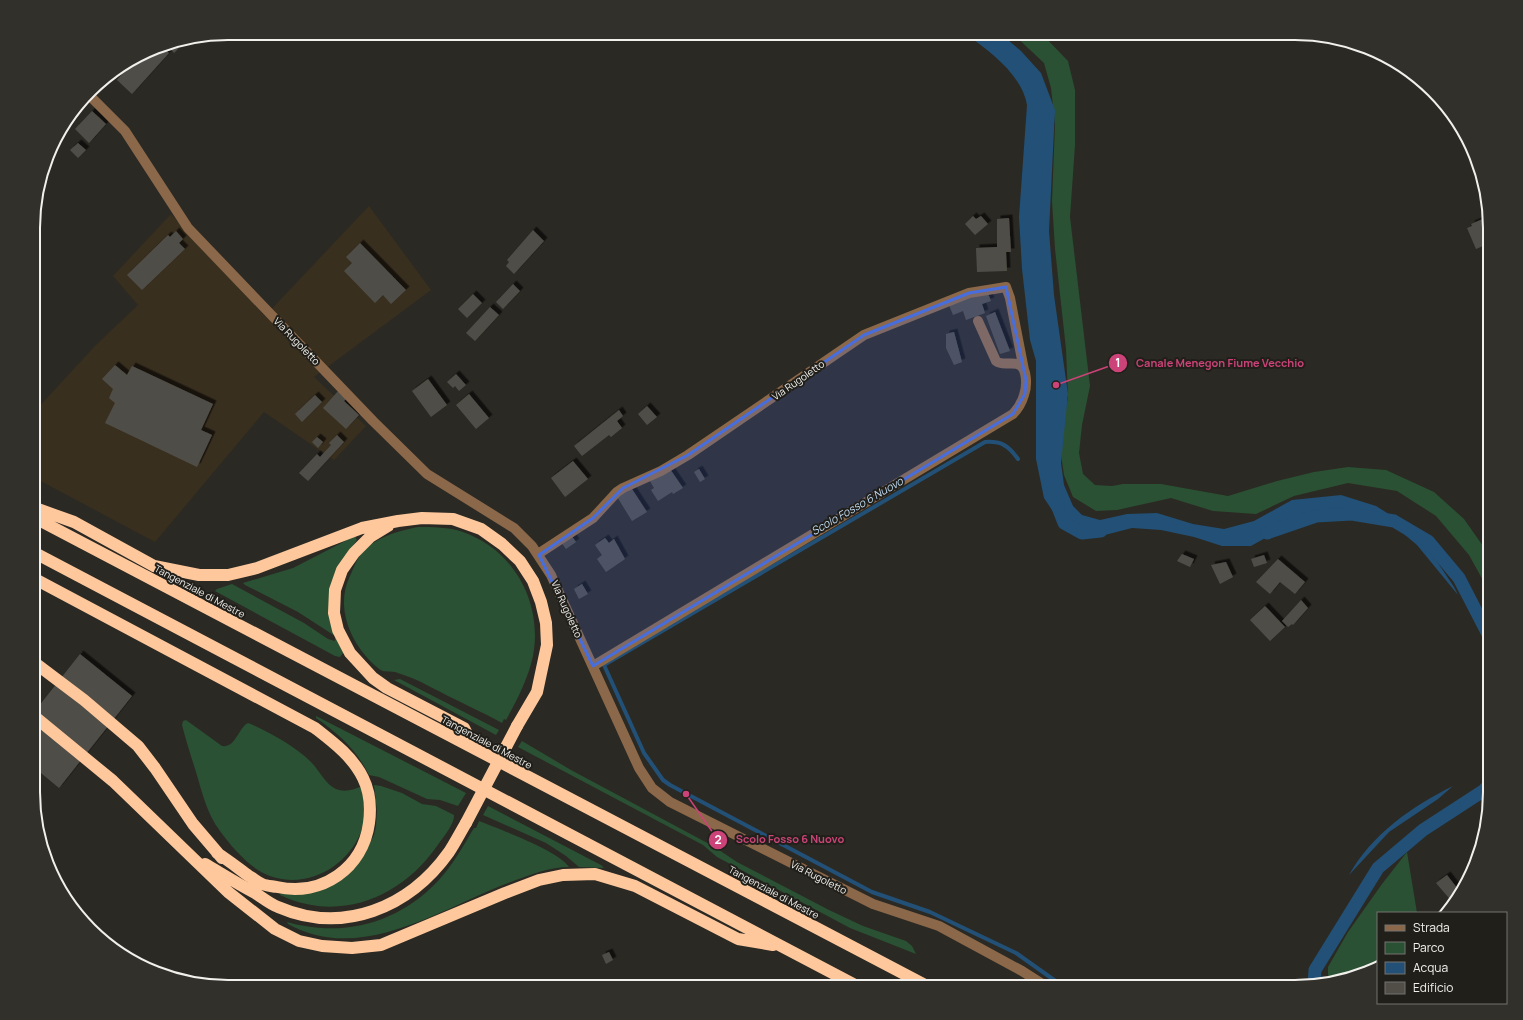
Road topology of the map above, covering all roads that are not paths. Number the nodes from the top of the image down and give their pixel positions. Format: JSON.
{"nodes":[{"id":1,"x":92,"y":98,"type":"edge"},
{"id":2,"x":978,"y":321,"type":"dead end"},
{"id":3,"x":1024,"y":370,"type":"junction"},
{"id":4,"x":40,"y":510,"type":"edge"},
{"id":5,"x":40,"y":521,"type":"edge"},
{"id":6,"x":398,"y":521,"type":"junction"},
{"id":7,"x":538,"y":554,"type":"junction"},
{"id":8,"x":40,"y":556,"type":"edge"},
{"id":9,"x":40,"y":582,"type":"edge"},
{"id":10,"x":593,"y":666,"type":"junction"},
{"id":11,"x":40,"y":667,"type":"edge"},
{"id":12,"x":40,"y":721,"type":"edge"},
{"id":13,"x":475,"y":749,"type":"junction"},
{"id":14,"x":217,"y":853,"type":"junction"},
{"id":15,"x":189,"y":854,"type":"junction"},
{"id":16,"x":264,"y":899,"type":"junction"},
{"id":17,"x":784,"y":947,"type":"junction"},
{"id":18,"x":846,"y":980,"type":"edge"},
{"id":19,"x":916,"y":980,"type":"edge"},
{"id":20,"x":1036,"y":980,"type":"edge"}],
"edges":[{"from":1,"to":7,"type":"street","name":"Via Rugoletto"},
{"from":2,"to":3,"type":"street"},
{"from":3,"to":7,"type":"street","name":"Via Rugoletto"},
{"from":3,"to":10,"type":"street","name":"Via Rugoletto"},
{"from":4,"to":6,"type":"highway"},
{"from":5,"to":13,"type":"highway","name":"Tangenziale di Mestre"},
{"from":6,"to":13,"type":"highway"},
{"from":6,"to":16,"type":"highway","bridge":true},
{"from":7,"to":10,"type":"street","name":"Via Rugoletto"},
{"from":8,"to":17,"type":"highway"},
{"from":9,"to":14,"type":"highway"},
{"from":10,"to":20,"type":"street","name":"Via Rugoletto"},
{"from":11,"to":14,"type":"highway"},
{"from":12,"to":15,"type":"highway"},
{"from":13,"to":19,"type":"highway","name":"Tangenziale di Mestre"},
{"from":14,"to":16,"type":"highway"},
{"from":15,"to":16,"type":"highway"},
{"from":15,"to":17,"type":"highway"},
{"from":17,"to":18,"type":"highway"}]}
